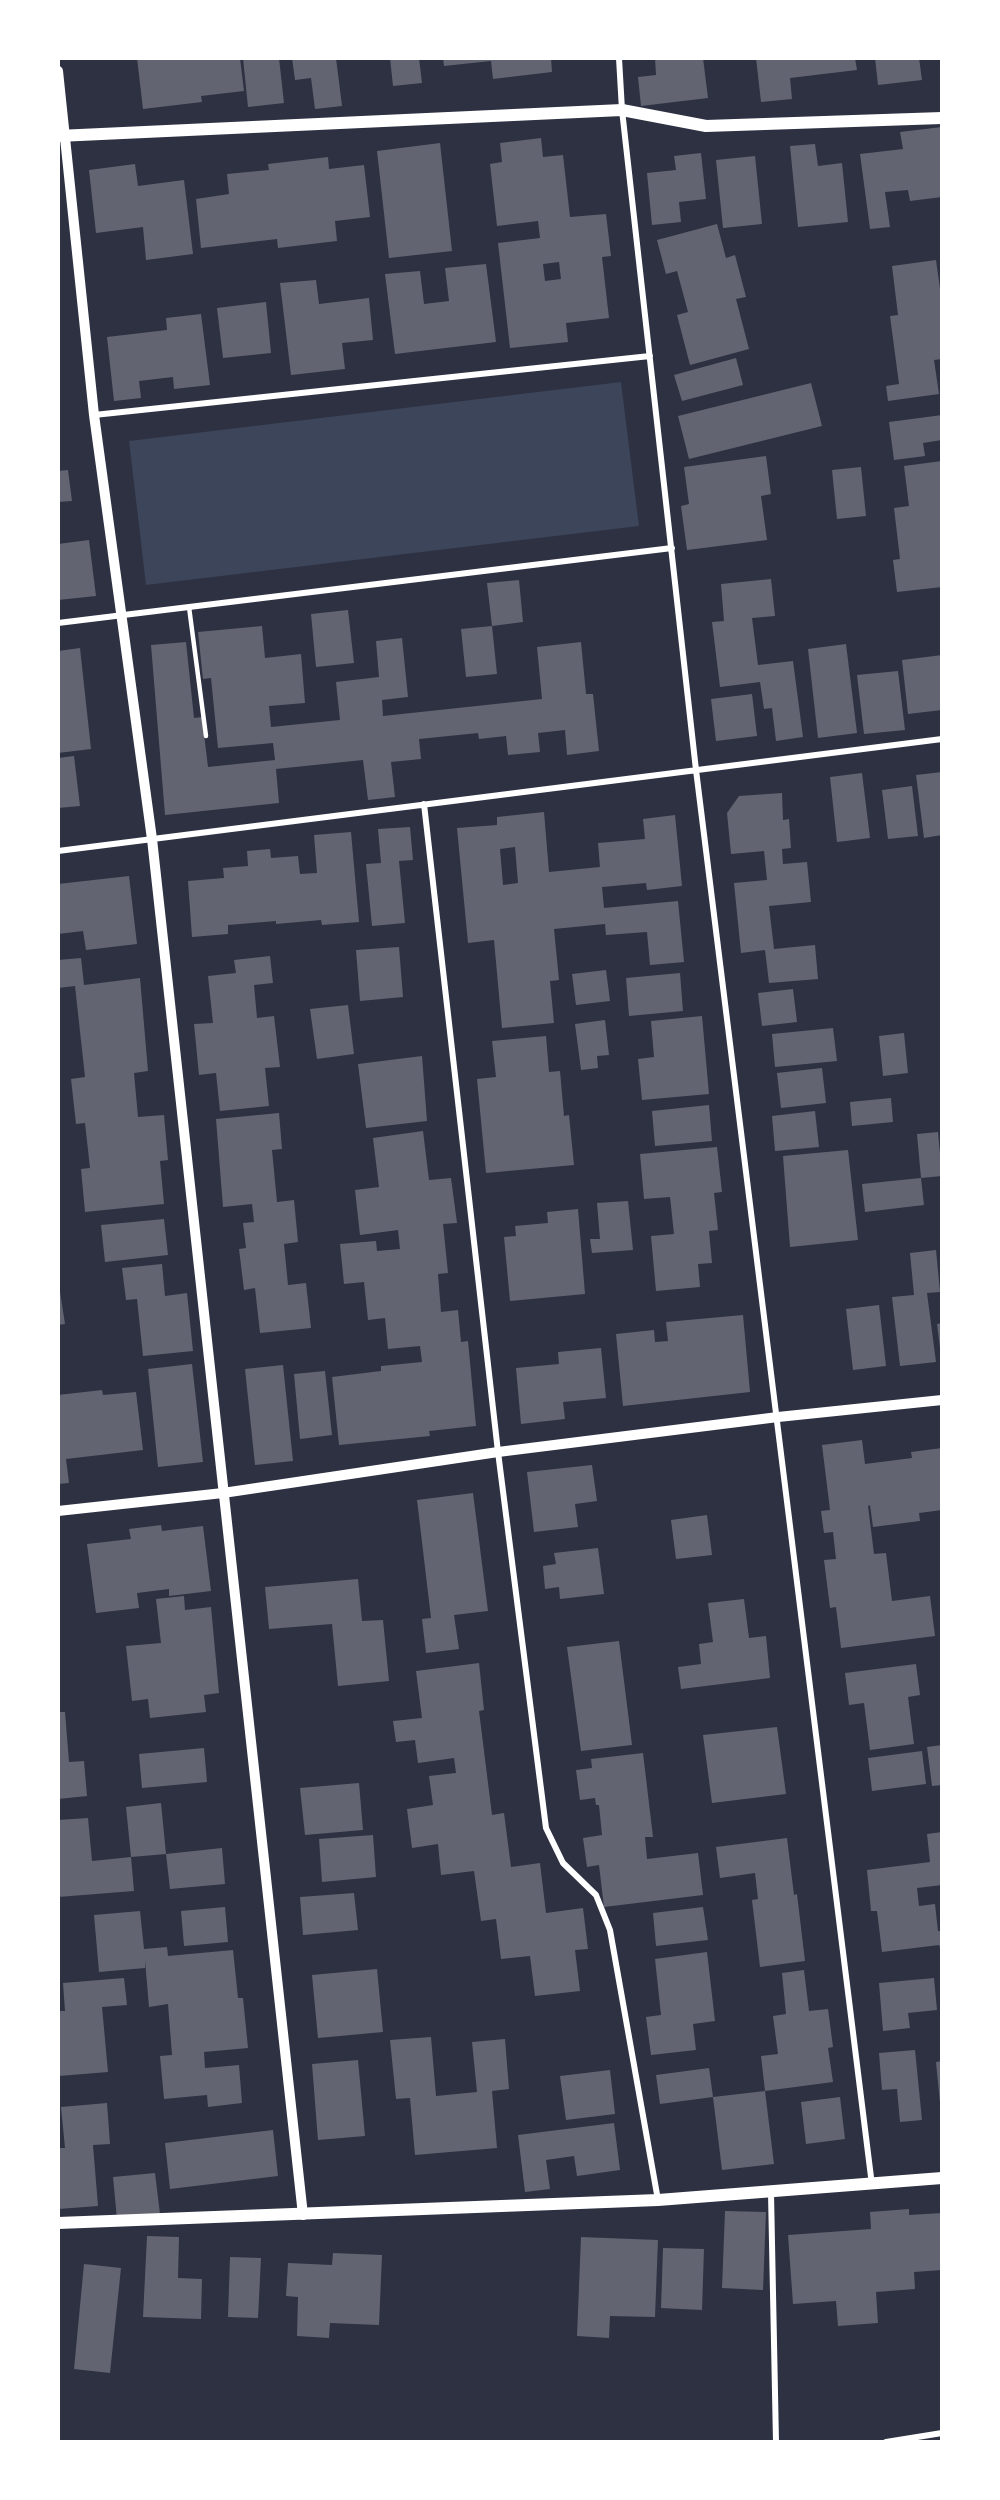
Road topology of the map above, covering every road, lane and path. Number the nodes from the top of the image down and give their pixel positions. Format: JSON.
{"nodes":[{"id":1,"x":619,"y":58,"type":"edge"},
{"id":2,"x":58,"y":71,"type":"edge"},
{"id":3,"x":622,"y":110,"type":"junction"},
{"id":4,"x":942,"y":118,"type":"edge"},
{"id":5,"x":62,"y":135,"type":"edge"},
{"id":6,"x":650,"y":356,"type":"junction"},
{"id":7,"x":94,"y":415,"type":"junction"},
{"id":8,"x":672,"y":548,"type":"junction"},
{"id":9,"x":189,"y":607,"type":"junction"},
{"id":10,"x":122,"y":614,"type":"junction"},
{"id":11,"x":58,"y":623,"type":"edge"},
{"id":12,"x":206,"y":736,"type":"dead end"},
{"id":13,"x":942,"y":739,"type":"edge"},
{"id":14,"x":696,"y":770,"type":"junction"},
{"id":15,"x":424,"y":804,"type":"junction"},
{"id":16,"x":152,"y":839,"type":"junction"},
{"id":17,"x":58,"y":851,"type":"edge"},
{"id":18,"x":942,"y":1400,"type":"edge"},
{"id":19,"x":778,"y":1417,"type":"junction"},
{"id":20,"x":498,"y":1452,"type":"junction"},
{"id":21,"x":224,"y":1493,"type":"junction"},
{"id":22,"x":58,"y":1511,"type":"edge"},
{"id":23,"x":942,"y":2178,"type":"edge"},
{"id":24,"x":872,"y":2186,"type":"junction"},
{"id":25,"x":771,"y":2193,"type":"junction"},
{"id":26,"x":658,"y":2200,"type":"junction"},
{"id":27,"x":303,"y":2215,"type":"junction"},
{"id":28,"x":59,"y":2224,"type":"edge"},
{"id":29,"x":942,"y":2433,"type":"edge"},
{"id":30,"x":776,"y":2442,"type":"edge"},
{"id":31,"x":886,"y":2442,"type":"edge"}],
"edges":[{"from":1,"to":3,"type":"street"},
{"from":2,"to":5,"type":"street"},
{"from":3,"to":4,"type":"main road"},
{"from":3,"to":5,"type":"main road"},
{"from":3,"to":6,"type":"street"},
{"from":5,"to":7,"type":"street"},
{"from":6,"to":7,"type":"street"},
{"from":6,"to":8,"type":"street"},
{"from":7,"to":10,"type":"street"},
{"from":8,"to":9,"type":"street"},
{"from":8,"to":14,"type":"street"},
{"from":9,"to":10,"type":"street"},
{"from":9,"to":12,"type":"lane"},
{"from":10,"to":11,"type":"street"},
{"from":10,"to":16,"type":"street"},
{"from":13,"to":14,"type":"street"},
{"from":14,"to":15,"type":"street"},
{"from":14,"to":19,"type":"street"},
{"from":15,"to":16,"type":"street"},
{"from":15,"to":20,"type":"street"},
{"from":16,"to":17,"type":"street"},
{"from":16,"to":21,"type":"street"},
{"from":18,"to":19,"type":"street"},
{"from":19,"to":20,"type":"street"},
{"from":19,"to":24,"type":"street"},
{"from":20,"to":21,"type":"street"},
{"from":20,"to":26,"type":"street"},
{"from":21,"to":22,"type":"street"},
{"from":21,"to":27,"type":"street"},
{"from":23,"to":24,"type":"main road"},
{"from":24,"to":25,"type":"main road"},
{"from":25,"to":26,"type":"main road"},
{"from":25,"to":30,"type":"street"},
{"from":26,"to":27,"type":"main road"},
{"from":27,"to":28,"type":"main road"},
{"from":29,"to":31,"type":"street"}]}
